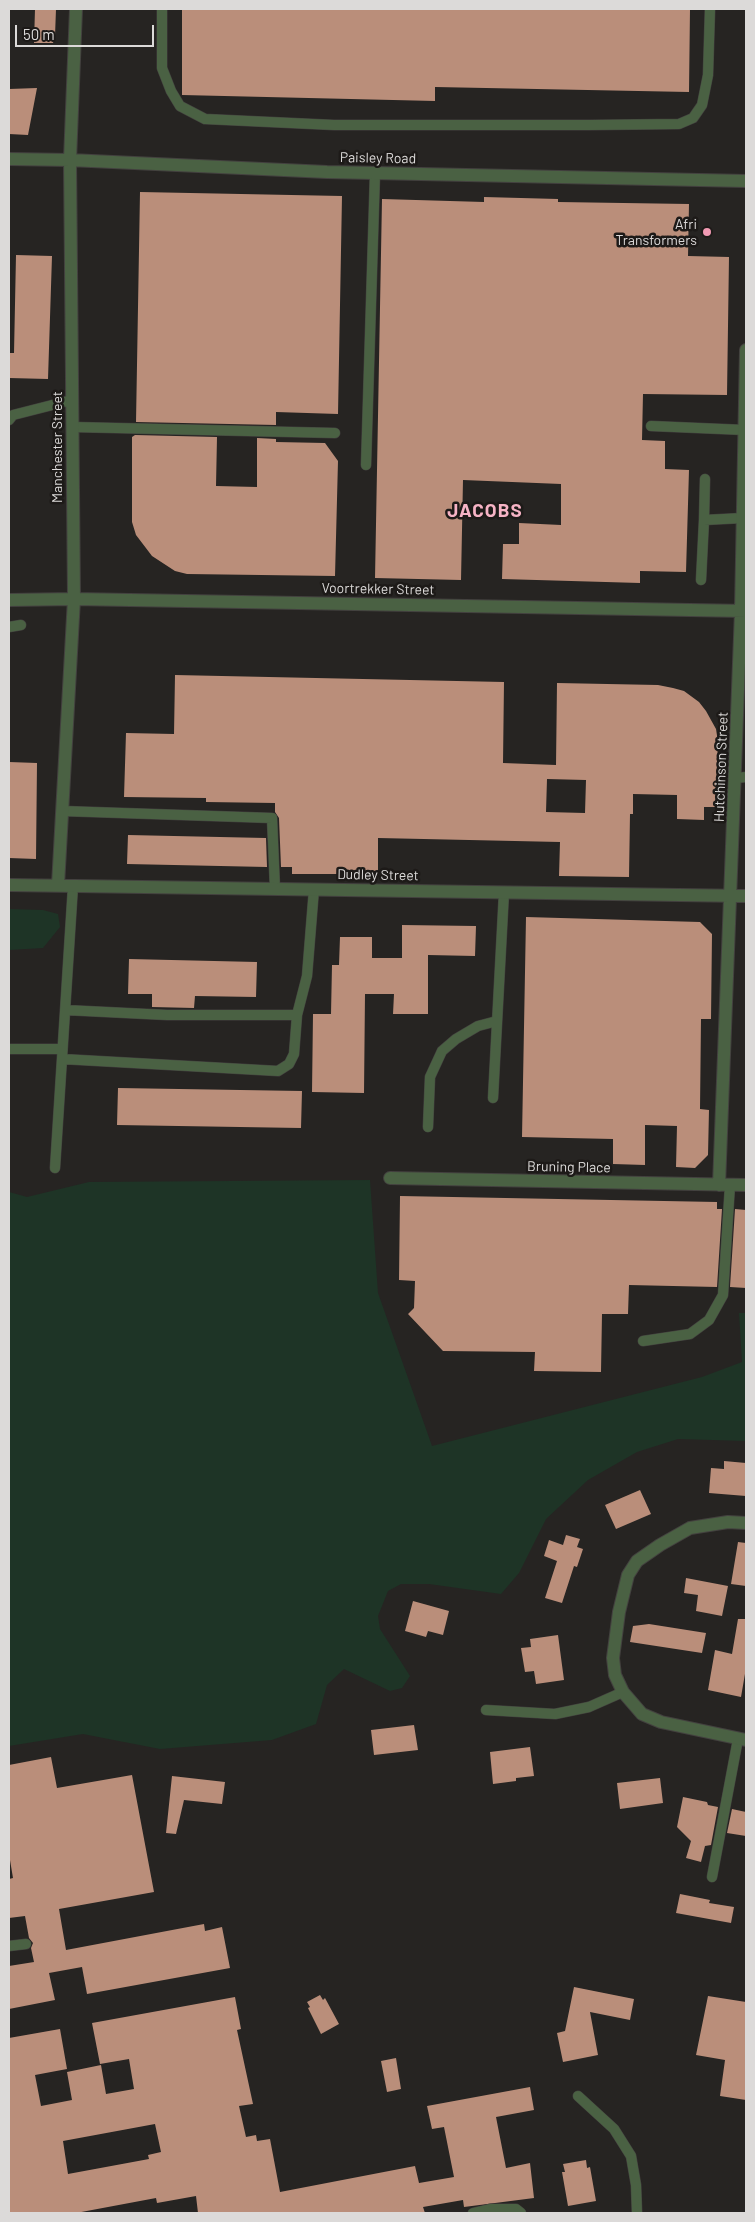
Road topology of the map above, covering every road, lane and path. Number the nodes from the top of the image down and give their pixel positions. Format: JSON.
{"nodes":[{"id":1,"x":76,"y":9,"type":"edge"},
{"id":2,"x":162,"y":9,"type":"edge"},
{"id":3,"x":710,"y":9,"type":"edge"},
{"id":4,"x":9,"y":159,"type":"edge"},
{"id":5,"x":70,"y":160,"type":"junction"},
{"id":6,"x":375,"y":173,"type":"junction"},
{"id":7,"x":746,"y":181,"type":"edge"},
{"id":8,"x":746,"y":350,"type":"edge"},
{"id":9,"x":72,"y":400,"type":"junction"},
{"id":10,"x":9,"y":420,"type":"edge"},
{"id":11,"x":651,"y":426,"type":"dead end"},
{"id":12,"x":72,"y":427,"type":"junction"},
{"id":13,"x":335,"y":433,"type":"dead end"},
{"id":14,"x":745,"y":438,"type":"edge"},
{"id":15,"x":366,"y":465,"type":"dead end"},
{"id":16,"x":705,"y":479,"type":"dead end"},
{"id":17,"x":743,"y":518,"type":"junction"},
{"id":18,"x":704,"y":520,"type":"junction"},
{"id":19,"x":701,"y":580,"type":"dead end"},
{"id":20,"x":74,"y":599,"type":"junction"},
{"id":21,"x":9,"y":600,"type":"edge"},
{"id":22,"x":744,"y":611,"type":"edge"},
{"id":23,"x":21,"y":625,"type":"dead end"},
{"id":24,"x":9,"y":627,"type":"edge"},
{"id":25,"x":741,"y":777,"type":"edge"},
{"id":26,"x":62,"y":810,"type":"junction"},
{"id":27,"x":9,"y":885,"type":"edge"},
{"id":28,"x":58,"y":885,"type":"junction"},
{"id":29,"x":73,"y":886,"type":"junction"},
{"id":30,"x":276,"y":889,"type":"junction"},
{"id":31,"x":314,"y":889,"type":"junction"},
{"id":32,"x":504,"y":892,"type":"junction"},
{"id":33,"x":731,"y":895,"type":"junction"},
{"id":34,"x":746,"y":896,"type":"edge"},
{"id":35,"x":65,"y":1010,"type":"junction"},
{"id":36,"x":298,"y":1015,"type":"junction"},
{"id":37,"x":497,"y":1021,"type":"junction"},
{"id":38,"x":9,"y":1049,"type":"edge"},
{"id":39,"x":62,"y":1054,"type":"junction"},
{"id":40,"x":493,"y":1098,"type":"dead end"},
{"id":41,"x":428,"y":1127,"type":"dead end"},
{"id":42,"x":55,"y":1168,"type":"dead end"},
{"id":43,"x":390,"y":1178,"type":"dead end"},
{"id":44,"x":724,"y":1185,"type":"junction"},
{"id":45,"x":746,"y":1185,"type":"edge"},
{"id":46,"x":643,"y":1341,"type":"dead end"},
{"id":47,"x":746,"y":1523,"type":"edge"},
{"id":48,"x":622,"y":1692,"type":"junction"},
{"id":49,"x":486,"y":1710,"type":"dead end"},
{"id":50,"x":742,"y":1739,"type":"edge"},
{"id":51,"x":712,"y":1877,"type":"dead end"},
{"id":52,"x":26,"y":1944,"type":"dead end"},
{"id":53,"x":9,"y":1946,"type":"edge"},
{"id":54,"x":578,"y":2096,"type":"dead end"},
{"id":55,"x":473,"y":2213,"type":"edge"},
{"id":56,"x":521,"y":2213,"type":"edge"},
{"id":57,"x":637,"y":2213,"type":"edge"}],
"edges":[{"from":1,"to":5,"type":"street","name":"Manchester Street"},
{"from":2,"to":3,"type":"lane"},
{"from":4,"to":5,"type":"street","name":"Paisley Road"},
{"from":5,"to":6,"type":"street","name":"Paisley Road"},
{"from":5,"to":9,"type":"street","name":"Manchester Street"},
{"from":6,"to":7,"type":"street","name":"Paisley Road"},
{"from":6,"to":15,"type":"lane"},
{"from":8,"to":14,"type":"street","name":"Hutchinson Street"},
{"from":9,"to":10,"type":"lane"},
{"from":9,"to":12,"type":"street","name":"Manchester Street"},
{"from":11,"to":14,"type":"lane"},
{"from":12,"to":13,"type":"lane"},
{"from":12,"to":20,"type":"street","name":"Manchester Street"},
{"from":14,"to":17,"type":"street","name":"Hutchinson Street"},
{"from":16,"to":18,"type":"lane"},
{"from":17,"to":18,"type":"lane"},
{"from":17,"to":22,"type":"street","name":"Hutchinson Street"},
{"from":18,"to":19,"type":"lane"},
{"from":20,"to":21,"type":"street","name":"Voortrekker Street"},
{"from":20,"to":22,"type":"street","name":"Voortrekker Street"},
{"from":20,"to":26,"type":"street","name":"Manchester Street"},
{"from":22,"to":25,"type":"street","name":"Hutchinson Street"},
{"from":23,"to":24,"type":"lane"},
{"from":25,"to":33,"type":"street","name":"Hutchinson Street"},
{"from":26,"to":28,"type":"street","name":"Manchester Street"},
{"from":26,"to":30,"type":"lane"},
{"from":27,"to":28,"type":"street","name":"Dudley Street"},
{"from":28,"to":29,"type":"street","name":"Dudley Street"},
{"from":29,"to":30,"type":"street","name":"Dudley Street"},
{"from":29,"to":35,"type":"lane"},
{"from":30,"to":31,"type":"street","name":"Dudley Street"},
{"from":31,"to":32,"type":"street","name":"Dudley Street"},
{"from":31,"to":36,"type":"lane"},
{"from":32,"to":33,"type":"street","name":"Dudley Street"},
{"from":32,"to":37,"type":"lane"},
{"from":33,"to":34,"type":"street","name":"Dudley Street"},
{"from":33,"to":44,"type":"street","name":"Hutchinson Street"},
{"from":35,"to":36,"type":"lane"},
{"from":35,"to":39,"type":"lane"},
{"from":36,"to":39,"type":"lane"},
{"from":37,"to":40,"type":"lane"},
{"from":37,"to":41,"type":"lane"},
{"from":38,"to":39,"type":"lane"},
{"from":39,"to":42,"type":"lane"},
{"from":43,"to":44,"type":"street","name":"Bruning Place"},
{"from":44,"to":45,"type":"street","name":"Bruning Place"},
{"from":44,"to":46,"type":"lane"},
{"from":47,"to":48,"type":"street"},
{"from":48,"to":49,"type":"lane"},
{"from":48,"to":50,"type":"street"},
{"from":50,"to":51,"type":"lane"},
{"from":52,"to":53,"type":"lane"},
{"from":54,"to":57,"type":"lane"},
{"from":55,"to":56,"type":"lane"}]}
